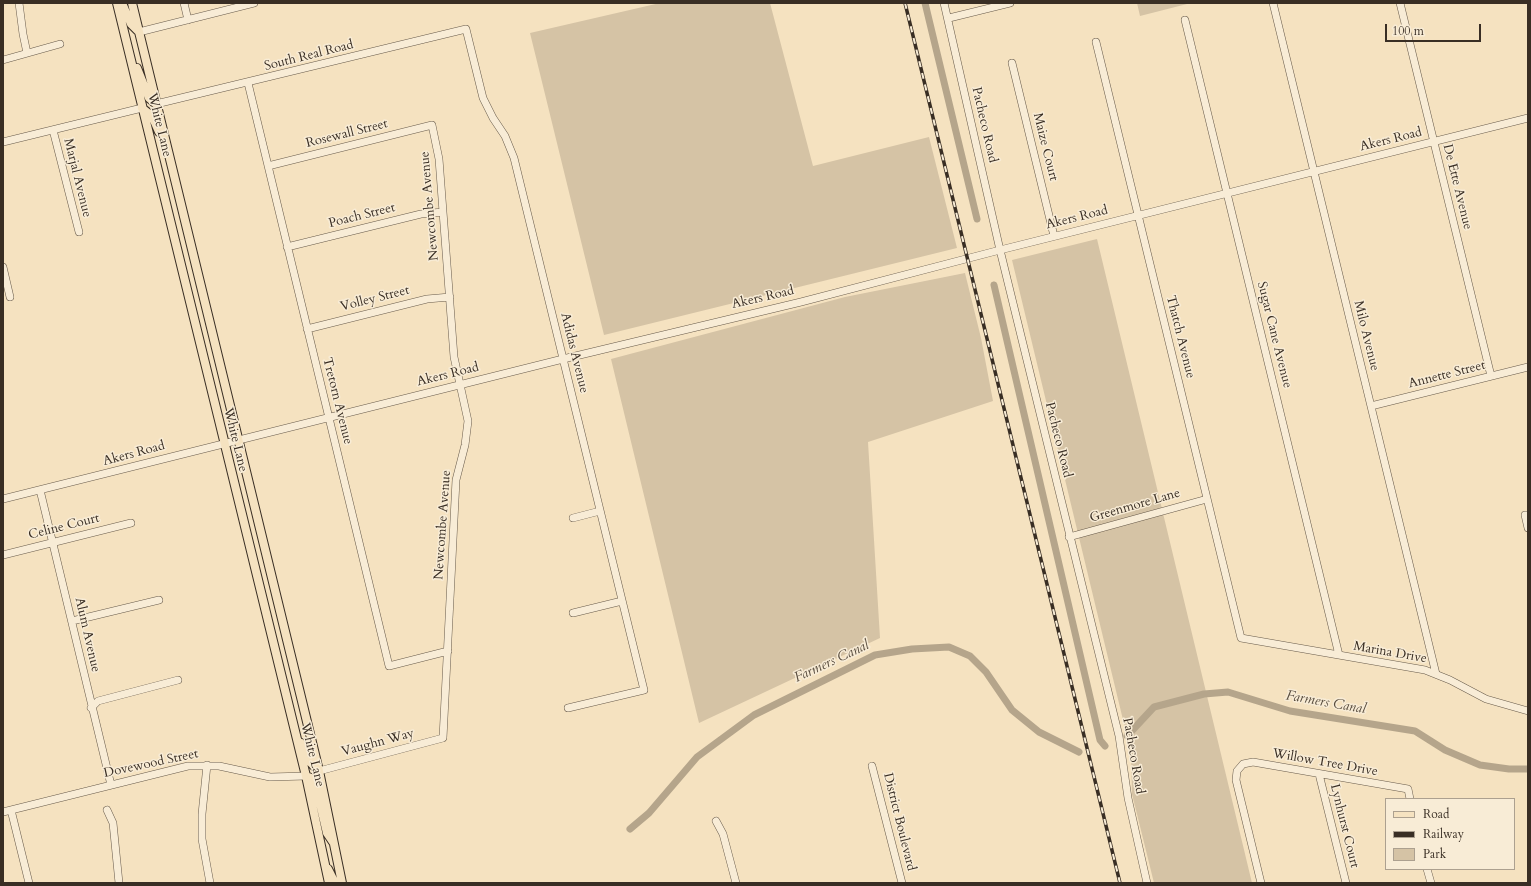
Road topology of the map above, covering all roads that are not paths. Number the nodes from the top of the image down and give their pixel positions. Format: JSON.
{"nodes":[{"id":1,"x":19,"y":3,"type":"edge"},
{"id":2,"x":117,"y":3,"type":"edge"},
{"id":3,"x":122,"y":3,"type":"edge"},
{"id":4,"x":132,"y":3,"type":"edge"},
{"id":5,"x":184,"y":3,"type":"edge"},
{"id":6,"x":253,"y":3,"type":"edge"},
{"id":7,"x":944,"y":3,"type":"edge"},
{"id":8,"x":1010,"y":3,"type":"edge"},
{"id":9,"x":1273,"y":3,"type":"edge"},
{"id":10,"x":1400,"y":3,"type":"edge"},
{"id":11,"x":999,"y":4,"type":"edge"},
{"id":12,"x":948,"y":18,"type":"junction"},
{"id":13,"x":188,"y":20,"type":"junction"},
{"id":14,"x":1185,"y":20,"type":"dead end"},
{"id":15,"x":466,"y":29,"type":"joint"},
{"id":16,"x":139,"y":32,"type":"junction"},
{"id":17,"x":126,"y":41,"type":"junction"},
{"id":18,"x":1096,"y":42,"type":"dead end"},
{"id":19,"x":60,"y":44,"type":"dead end"},
{"id":20,"x":27,"y":53,"type":"junction"},
{"id":21,"x":3,"y":60,"type":"edge"},
{"id":22,"x":1012,"y":63,"type":"dead end"},
{"id":23,"x":248,"y":83,"type":"junction"},
{"id":24,"x":156,"y":104,"type":"junction"},
{"id":25,"x":142,"y":108,"type":"junction"},
{"id":26,"x":1528,"y":118,"type":"edge"},
{"id":27,"x":432,"y":125,"type":"joint"},
{"id":28,"x":53,"y":130,"type":"junction"},
{"id":29,"x":3,"y":142,"type":"edge"},
{"id":30,"x":1434,"y":142,"type":"junction"},
{"id":31,"x":171,"y":165,"type":"junction"},
{"id":32,"x":268,"y":166,"type":"junction"},
{"id":33,"x":1314,"y":171,"type":"junction"},
{"id":34,"x":1227,"y":193,"type":"junction"},
{"id":35,"x":443,"y":212,"type":"junction"},
{"id":36,"x":1138,"y":215,"type":"junction"},
{"id":37,"x":78,"y":232,"type":"dead end"},
{"id":38,"x":1054,"y":236,"type":"junction"},
{"id":39,"x":288,"y":247,"type":"junction"},
{"id":40,"x":1000,"y":250,"type":"junction"},
{"id":41,"x":3,"y":268,"type":"edge"},
{"id":42,"x":10,"y":297,"type":"dead end"},
{"id":43,"x":450,"y":297,"type":"junction"},
{"id":44,"x":307,"y":329,"type":"junction"},
{"id":45,"x":563,"y":359,"type":"junction"},
{"id":46,"x":1528,"y":367,"type":"edge"},
{"id":47,"x":1491,"y":376,"type":"junction"},
{"id":48,"x":461,"y":384,"type":"junction"},
{"id":49,"x":1371,"y":406,"type":"junction"},
{"id":50,"x":329,"y":417,"type":"junction"},
{"id":51,"x":238,"y":440,"type":"junction"},
{"id":52,"x":224,"y":443,"type":"junction"},
{"id":53,"x":40,"y":490,"type":"junction"},
{"id":54,"x":3,"y":499,"type":"edge"},
{"id":55,"x":1207,"y":499,"type":"junction"},
{"id":56,"x":600,"y":511,"type":"junction"},
{"id":57,"x":1526,"y":515,"type":"edge"},
{"id":58,"x":573,"y":518,"type":"dead end"},
{"id":59,"x":131,"y":523,"type":"dead end"},
{"id":60,"x":1528,"y":528,"type":"edge"},
{"id":61,"x":1069,"y":537,"type":"junction"},
{"id":62,"x":53,"y":542,"type":"junction"},
{"id":63,"x":3,"y":555,"type":"edge"},
{"id":64,"x":159,"y":600,"type":"dead end"},
{"id":65,"x":622,"y":601,"type":"junction"},
{"id":66,"x":573,"y":613,"type":"dead end"},
{"id":67,"x":72,"y":622,"type":"junction"},
{"id":68,"x":1241,"y":638,"type":"joint"},
{"id":69,"x":448,"y":651,"type":"junction"},
{"id":70,"x":1339,"y":655,"type":"junction"},
{"id":71,"x":1436,"y":674,"type":"junction"},
{"id":72,"x":178,"y":680,"type":"dead end"},
{"id":73,"x":91,"y":708,"type":"junction"},
{"id":74,"x":568,"y":708,"type":"dead end"},
{"id":75,"x":1528,"y":711,"type":"edge"},
{"id":76,"x":291,"y":718,"type":"junction"},
{"id":77,"x":443,"y":738,"type":"joint"},
{"id":78,"x":207,"y":764,"type":"junction"},
{"id":79,"x":872,"y":766,"type":"dead end"},
{"id":80,"x":319,"y":771,"type":"junction"},
{"id":81,"x":1319,"y":774,"type":"junction"},
{"id":82,"x":306,"y":776,"type":"junction"},
{"id":83,"x":111,"y":785,"type":"junction"},
{"id":84,"x":1410,"y":798,"type":"edge"},
{"id":85,"x":11,"y":810,"type":"junction"},
{"id":86,"x":107,"y":810,"type":"dead end"},
{"id":87,"x":3,"y":812,"type":"edge"},
{"id":88,"x":716,"y":821,"type":"dead end"},
{"id":89,"x":336,"y":846,"type":"junction"},
{"id":90,"x":325,"y":863,"type":"junction"},
{"id":91,"x":1427,"y":870,"type":"edge"},
{"id":92,"x":29,"y":883,"type":"edge"},
{"id":93,"x":120,"y":883,"type":"edge"},
{"id":94,"x":210,"y":883,"type":"edge"},
{"id":95,"x":329,"y":883,"type":"edge"},
{"id":96,"x":335,"y":883,"type":"edge"},
{"id":97,"x":342,"y":883,"type":"edge"},
{"id":98,"x":736,"y":883,"type":"edge"},
{"id":99,"x":902,"y":883,"type":"edge"},
{"id":100,"x":1147,"y":883,"type":"edge"},
{"id":101,"x":1261,"y":883,"type":"edge"},
{"id":102,"x":1346,"y":883,"type":"edge"},
{"id":103,"x":1431,"y":883,"type":"edge"}],
"edges":[{"from":1,"to":20,"type":"street"},
{"from":2,"to":17,"type":"main road","name":"White Lane"},
{"from":3,"to":16,"type":"main road"},
{"from":4,"to":16,"type":"main road","name":"White Lane"},
{"from":5,"to":13,"type":"street"},
{"from":6,"to":13,"type":"street"},
{"from":7,"to":12,"type":"street","name":"Pacheco Road"},
{"from":8,"to":11,"type":"street"},
{"from":9,"to":33,"type":"street","name":"Milo Avenue"},
{"from":10,"to":30,"type":"street","name":"De Ette Avenue"},
{"from":11,"to":12,"type":"street"},
{"from":12,"to":40,"type":"street","name":"Pacheco Road"},
{"from":13,"to":16,"type":"street"},
{"from":14,"to":34,"type":"street","name":"Sugar Cane Avenue"},
{"from":15,"to":23,"type":"street","name":"South Real Road"},
{"from":15,"to":45,"type":"street","name":"Adidas Avenue"},
{"from":16,"to":24,"type":"main road","name":"White Lane"},
{"from":17,"to":24,"type":"main road"},
{"from":17,"to":25,"type":"main road","name":"White Lane"},
{"from":18,"to":36,"type":"street","name":"Thatch Avenue"},
{"from":19,"to":20,"type":"street"},
{"from":20,"to":21,"type":"street"},
{"from":22,"to":38,"type":"street","name":"Maize Court"},
{"from":23,"to":24,"type":"street","name":"South Real Road"},
{"from":23,"to":32,"type":"street","name":"Tretorn Avenue"},
{"from":24,"to":31,"type":"main road","name":"White Lane"},
{"from":25,"to":28,"type":"street"},
{"from":25,"to":31,"type":"main road"},
{"from":25,"to":52,"type":"main road","name":"White Lane"},
{"from":26,"to":30,"type":"street","name":"Akers Road"},
{"from":27,"to":32,"type":"street","name":"Rosewall Street"},
{"from":27,"to":35,"type":"street","name":"Newcombe Avenue"},
{"from":28,"to":29,"type":"street"},
{"from":28,"to":37,"type":"street","name":"Marjal Avenue"},
{"from":30,"to":33,"type":"street","name":"Akers Road"},
{"from":30,"to":47,"type":"street","name":"De Ette Avenue"},
{"from":31,"to":51,"type":"main road","name":"White Lane"},
{"from":32,"to":39,"type":"street","name":"Tretorn Avenue"},
{"from":33,"to":34,"type":"street","name":"Akers Road"},
{"from":33,"to":49,"type":"street","name":"Milo Avenue"},
{"from":34,"to":36,"type":"street","name":"Akers Road"},
{"from":34,"to":70,"type":"street","name":"Sugar Cane Avenue"},
{"from":35,"to":39,"type":"street","name":"Poach Street"},
{"from":35,"to":43,"type":"street","name":"Newcombe Avenue"},
{"from":36,"to":38,"type":"street","name":"Akers Road"},
{"from":36,"to":55,"type":"street","name":"Thatch Avenue"},
{"from":38,"to":40,"type":"street","name":"Akers Road"},
{"from":39,"to":44,"type":"street","name":"Tretorn Avenue"},
{"from":40,"to":45,"type":"street","name":"Akers Road"},
{"from":40,"to":61,"type":"street","name":"Pacheco Road"},
{"from":41,"to":42,"type":"street"},
{"from":43,"to":44,"type":"street","name":"Volley Street"},
{"from":43,"to":48,"type":"street","name":"Newcombe Avenue"},
{"from":44,"to":50,"type":"street","name":"Tretorn Avenue"},
{"from":45,"to":48,"type":"street","name":"Akers Road"},
{"from":45,"to":56,"type":"street","name":"Adidas Avenue"},
{"from":46,"to":47,"type":"street","name":"Annette Street"},
{"from":47,"to":49,"type":"street","name":"Annette Street"},
{"from":48,"to":50,"type":"street","name":"Akers Road"},
{"from":48,"to":69,"type":"street","name":"Newcombe Avenue"},
{"from":49,"to":71,"type":"street","name":"Milo Avenue"},
{"from":50,"to":51,"type":"street","name":"Akers Road"},
{"from":50,"to":69,"type":"street","name":"Tretorn Avenue"},
{"from":51,"to":52,"type":"street","name":"Akers Road"},
{"from":51,"to":80,"type":"main road","name":"White Lane"},
{"from":52,"to":53,"type":"street","name":"Akers Road"},
{"from":52,"to":76,"type":"main road","name":"White Lane"},
{"from":53,"to":54,"type":"street","name":"Akers Road"},
{"from":53,"to":62,"type":"street","name":"Alum Avenue"},
{"from":55,"to":61,"type":"street","name":"Greenmore Lane"},
{"from":55,"to":68,"type":"street","name":"Thatch Avenue"},
{"from":56,"to":58,"type":"street"},
{"from":56,"to":65,"type":"street","name":"Adidas Avenue"},
{"from":57,"to":60,"type":"street"},
{"from":59,"to":62,"type":"street","name":"Celine Court"},
{"from":61,"to":100,"type":"street","name":"Pacheco Road"},
{"from":62,"to":63,"type":"street","name":"Celine Court"},
{"from":62,"to":67,"type":"street","name":"Alum Avenue"},
{"from":64,"to":67,"type":"street"},
{"from":65,"to":66,"type":"street"},
{"from":65,"to":74,"type":"street","name":"Adidas Avenue"},
{"from":67,"to":73,"type":"street","name":"Alum Avenue"},
{"from":68,"to":70,"type":"street","name":"Marina Drive"},
{"from":69,"to":77,"type":"street","name":"Newcombe Avenue"},
{"from":70,"to":71,"type":"street","name":"Marina Drive"},
{"from":71,"to":75,"type":"street","name":"Marina Drive"},
{"from":72,"to":73,"type":"street"},
{"from":73,"to":83,"type":"street","name":"Alum Avenue"},
{"from":76,"to":80,"type":"main road"},
{"from":76,"to":82,"type":"main road","name":"White Lane"},
{"from":77,"to":80,"type":"street","name":"Vaughn Way"},
{"from":78,"to":82,"type":"street","name":"Dovewood Street"},
{"from":78,"to":83,"type":"street","name":"Dovewood Street"},
{"from":78,"to":94,"type":"street"},
{"from":79,"to":99,"type":"street","name":"District Boulevard"},
{"from":80,"to":89,"type":"main road","name":"White Lane"},
{"from":81,"to":84,"type":"street","name":"Willow Tree Drive"},
{"from":81,"to":101,"type":"street","name":"Willow Tree Drive"},
{"from":81,"to":102,"type":"street","name":"Lynhurst Court"},
{"from":82,"to":89,"type":"main road"},
{"from":82,"to":90,"type":"main road","name":"White Lane"},
{"from":83,"to":85,"type":"street","name":"Dovewood Street"},
{"from":85,"to":87,"type":"street","name":"Dovewood Street"},
{"from":85,"to":92,"type":"street"},
{"from":86,"to":93,"type":"street"},
{"from":88,"to":98,"type":"street"},
{"from":89,"to":97,"type":"main road","name":"White Lane"},
{"from":90,"to":95,"type":"main road","name":"White Lane"},
{"from":90,"to":96,"type":"main road"},
{"from":91,"to":103,"type":"street"}]}
